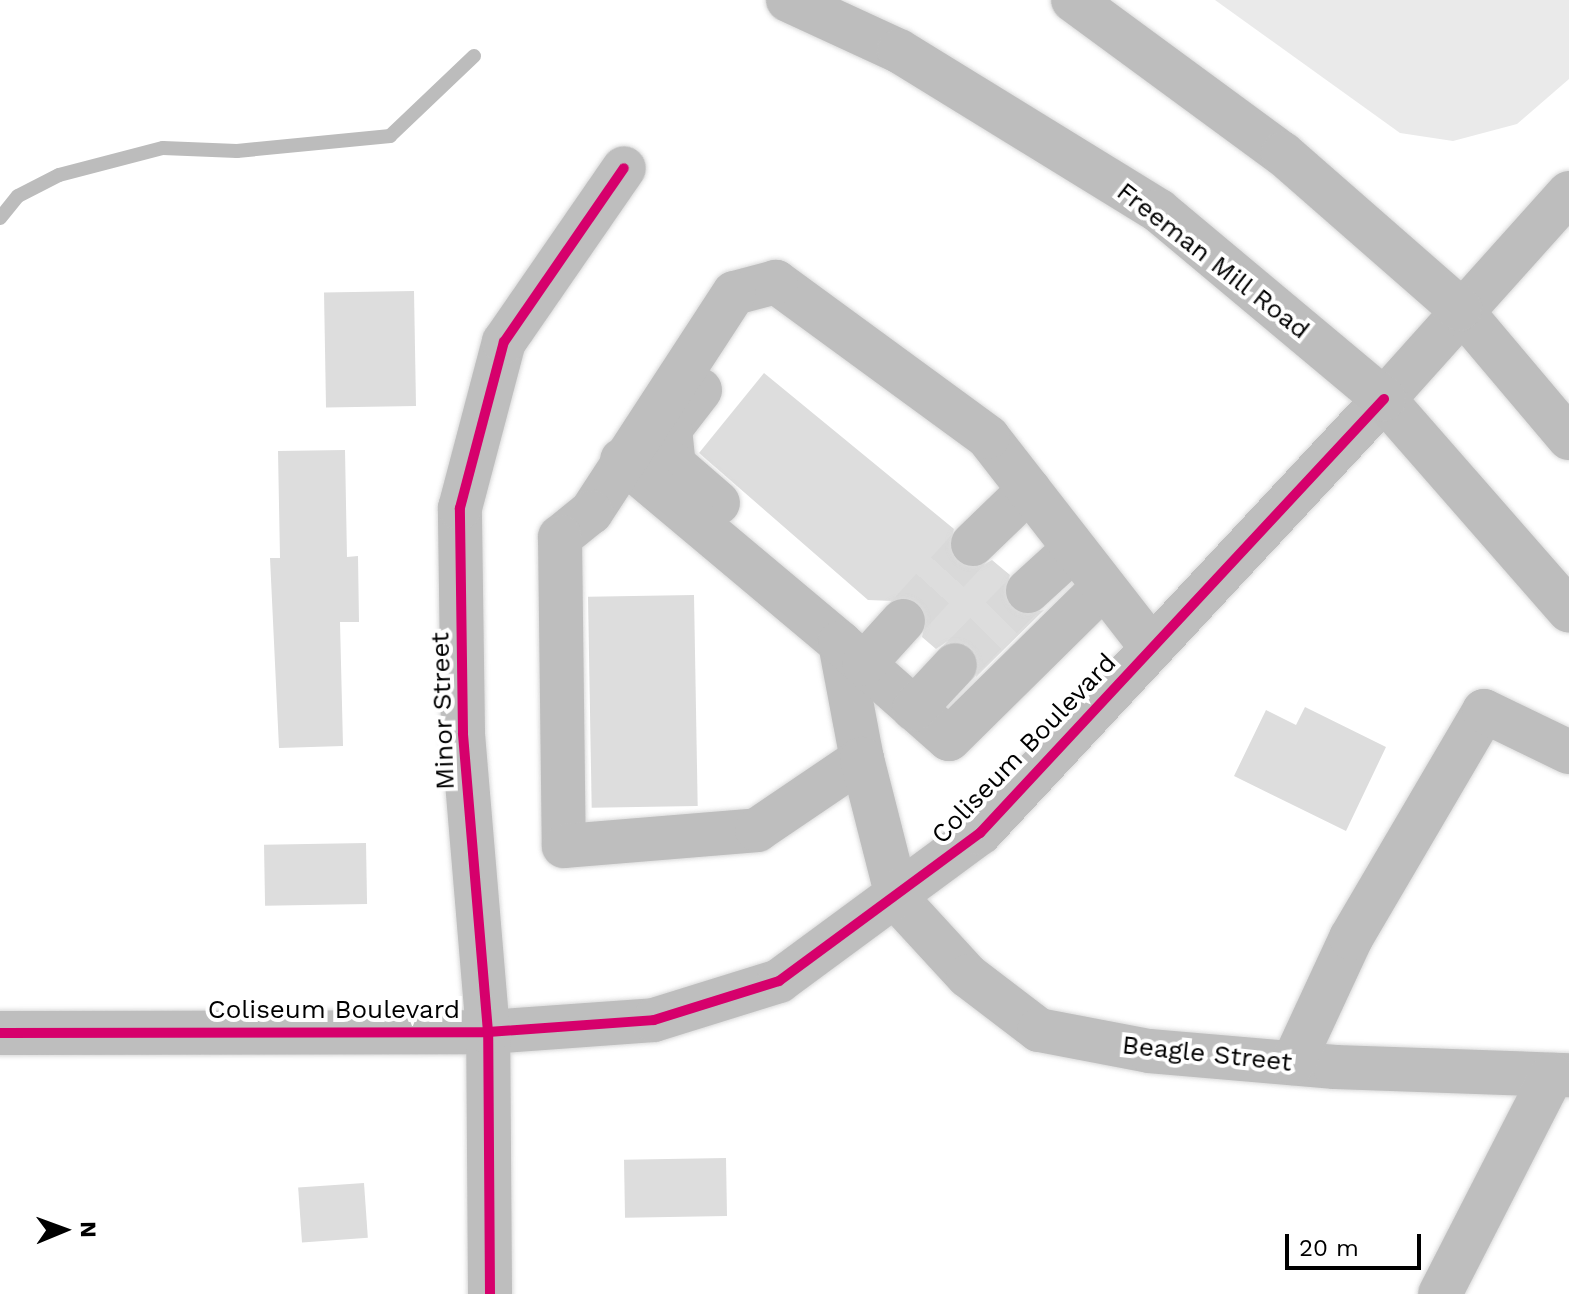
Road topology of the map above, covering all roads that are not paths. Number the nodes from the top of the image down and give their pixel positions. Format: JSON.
{"nodes":[{"id":1,"x":788,"y":0,"type":"edge"},
{"id":2,"x":1073,"y":0,"type":"edge"},
{"id":3,"x":624,"y":168,"type":"dead end"},
{"id":4,"x":1569,"y":193,"type":"edge"},
{"id":5,"x":734,"y":293,"type":"junction"},
{"id":6,"x":1460,"y":309,"type":"junction"},
{"id":7,"x":1384,"y":399,"type":"junction"},
{"id":8,"x":1569,"y":438,"type":"edge"},
{"id":9,"x":622,"y":460,"type":"junction"},
{"id":10,"x":1029,"y":490,"type":"junction"},
{"id":11,"x":973,"y":544,"type":"tunnel mouth"},
{"id":12,"x":1074,"y":549,"type":"junction"},
{"id":13,"x":772,"y":586,"type":"junction"},
{"id":14,"x":1103,"y":587,"type":"junction"},
{"id":15,"x":1028,"y":591,"type":"tunnel mouth"},
{"id":16,"x":1569,"y":610,"type":"edge"},
{"id":17,"x":903,"y":621,"type":"tunnel mouth"},
{"id":18,"x":1152,"y":648,"type":"junction"},
{"id":19,"x":852,"y":654,"type":"junction"},
{"id":20,"x":955,"y":665,"type":"tunnel mouth"},
{"id":21,"x":914,"y":709,"type":"junction"},
{"id":22,"x":1569,"y":752,"type":"edge"},
{"id":23,"x":862,"y":759,"type":"junction"},
{"id":24,"x":898,"y":900,"type":"junction"},
{"id":25,"x":488,"y":1032,"type":"junction"},
{"id":26,"x":0,"y":1033,"type":"edge"},
{"id":27,"x":1293,"y":1063,"type":"junction"},
{"id":28,"x":1561,"y":1075,"type":"edge"},
{"id":29,"x":490,"y":1294,"type":"edge"},
{"id":30,"x":1440,"y":1294,"type":"edge"}],
"edges":[{"from":1,"to":7,"type":"main road","name":"Freeman Mill Road"},
{"from":2,"to":6,"type":"main road"},
{"from":3,"to":25,"type":"street","name":"Minor Street"},
{"from":4,"to":6,"type":"main road","name":"Coliseum Boulevard"},
{"from":5,"to":9,"type":"street"},
{"from":5,"to":10,"type":"street"},
{"from":5,"to":13,"type":"street"},
{"from":6,"to":7,"type":"main road","name":"Coliseum Boulevard"},
{"from":6,"to":8,"type":"main road"},
{"from":7,"to":16,"type":"main road","name":"Freeman Mill Road"},
{"from":7,"to":18,"type":"street","name":"Coliseum Boulevard"},
{"from":9,"to":13,"type":"street"},
{"from":9,"to":23,"type":"street"},
{"from":10,"to":11,"type":"street"},
{"from":10,"to":12,"type":"street"},
{"from":12,"to":14,"type":"street"},
{"from":12,"to":15,"type":"street"},
{"from":13,"to":19,"type":"street"},
{"from":14,"to":18,"type":"street"},
{"from":14,"to":21,"type":"street"},
{"from":17,"to":19,"type":"street"},
{"from":18,"to":24,"type":"street","name":"Coliseum Boulevard"},
{"from":19,"to":21,"type":"street"},
{"from":19,"to":23,"type":"street"},
{"from":20,"to":21,"type":"street"},
{"from":22,"to":27,"type":"street"},
{"from":23,"to":24,"type":"street"},
{"from":24,"to":25,"type":"street","name":"Coliseum Boulevard"},
{"from":24,"to":27,"type":"street","name":"Beagle Street"},
{"from":25,"to":26,"type":"street","name":"Coliseum Boulevard"},
{"from":25,"to":29,"type":"street","name":"Minor Street"},
{"from":27,"to":28,"type":"street","name":"Beagle Street"},
{"from":28,"to":30,"type":"street"}]}
